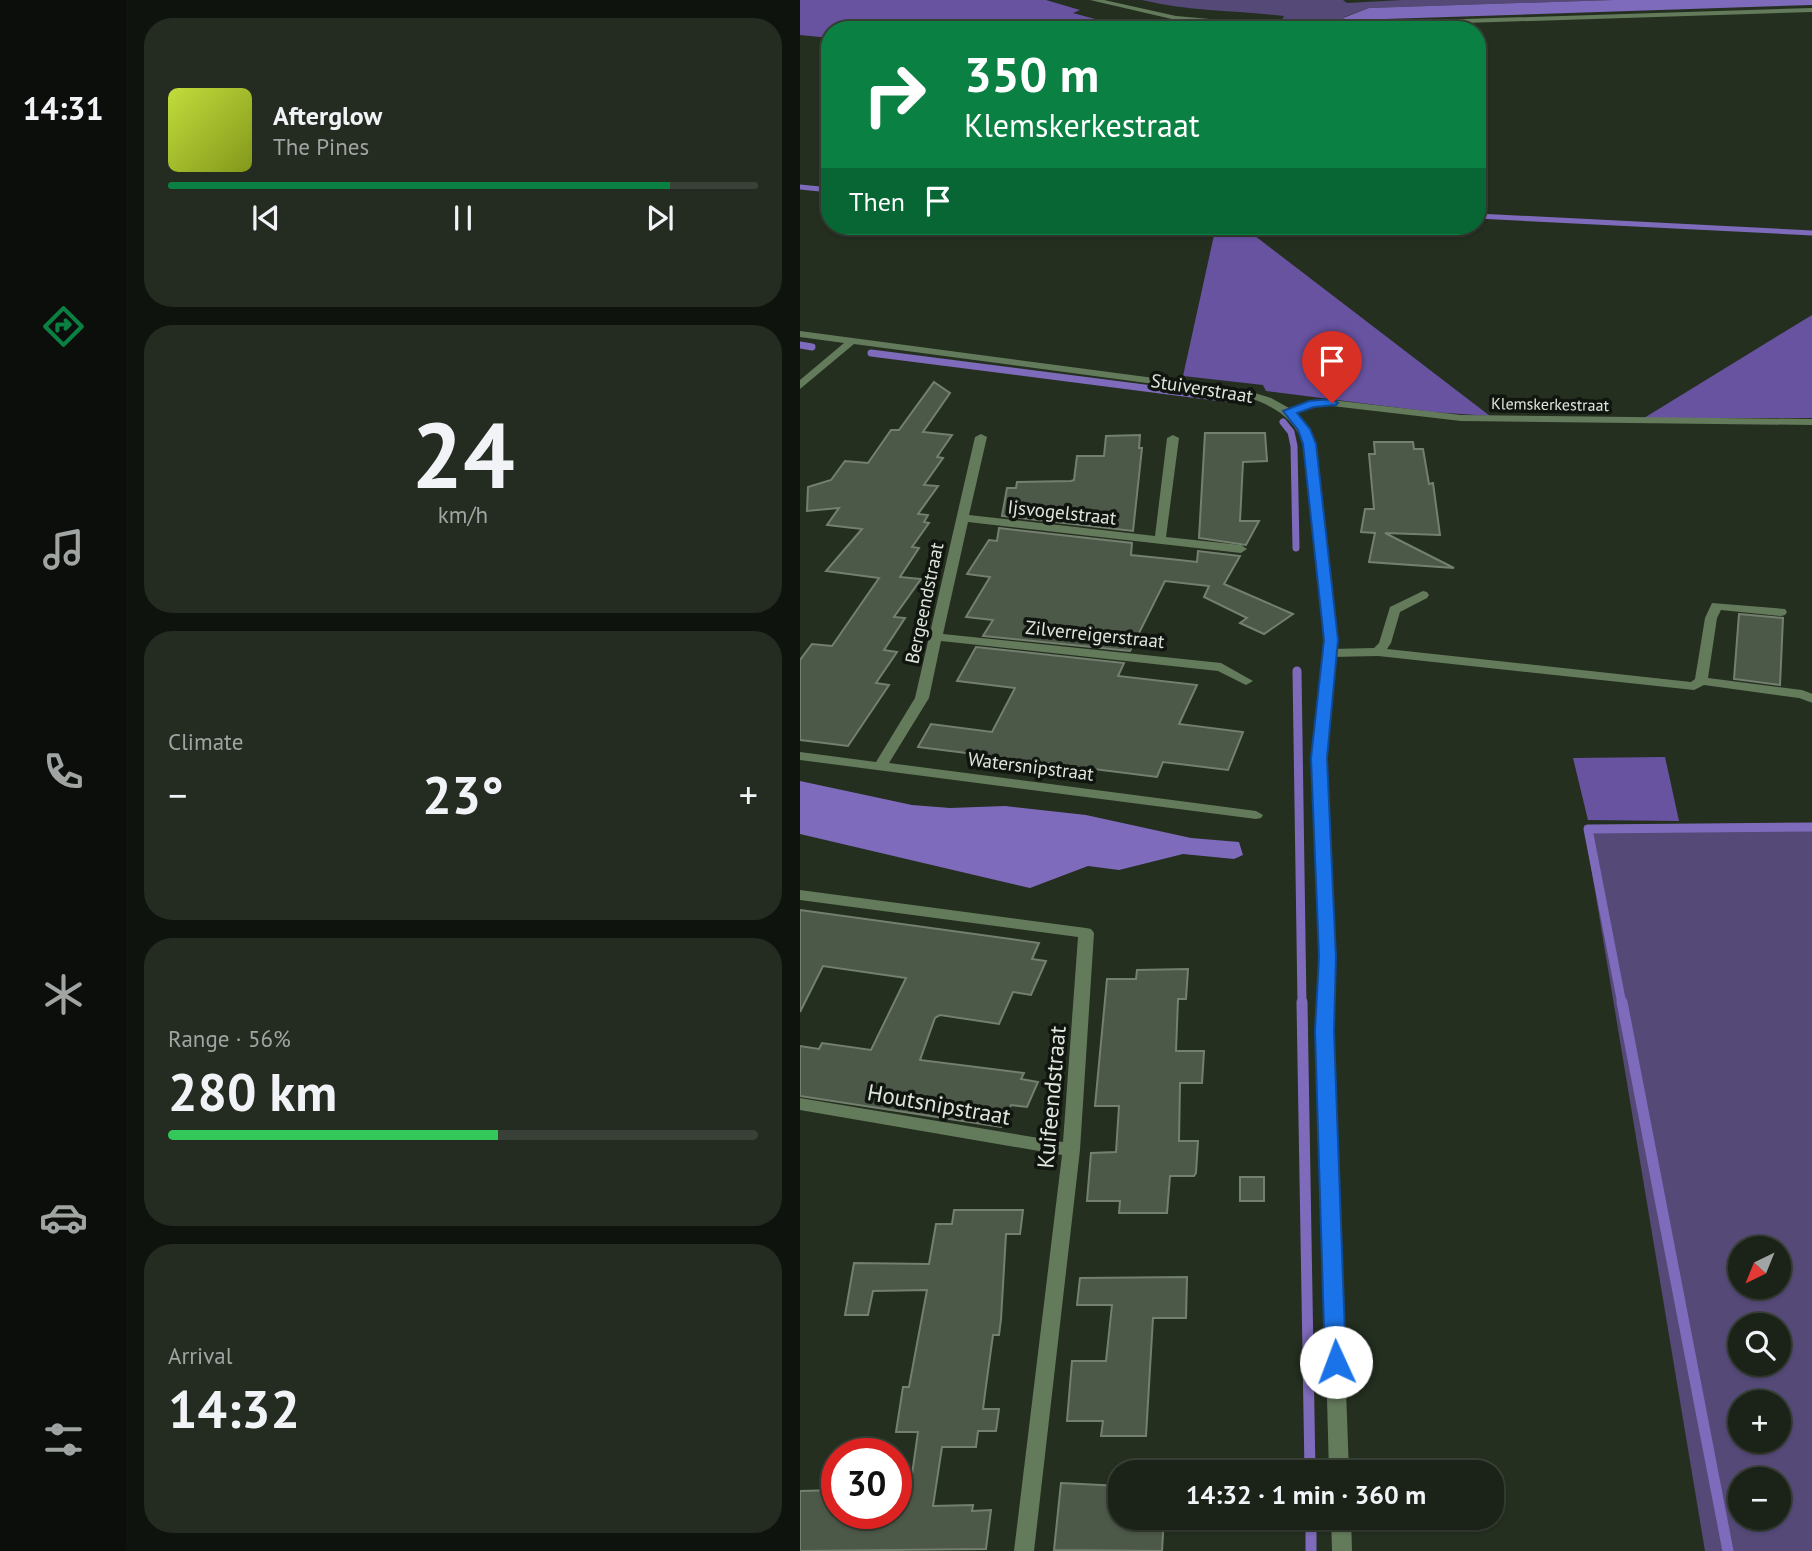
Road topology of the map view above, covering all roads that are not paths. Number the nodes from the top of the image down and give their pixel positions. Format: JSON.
{"nodes":[{"id":1,"x":1094,"y":0,"type":"edge"},
{"id":2,"x":1812,"y":10,"type":"edge"},
{"id":3,"x":1210,"y":21,"type":"edge"},
{"id":4,"x":1466,"y":21,"type":"edge"},
{"id":5,"x":800,"y":334,"type":"edge"},
{"id":6,"x":852,"y":341,"type":"junction"},
{"id":7,"x":800,"y":386,"type":"edge"},
{"id":8,"x":1290,"y":411,"type":"junction"},
{"id":9,"x":1812,"y":422,"type":"edge"},
{"id":10,"x":981,"y":437,"type":"dead end"},
{"id":11,"x":1173,"y":438,"type":"dead end"},
{"id":12,"x":962,"y":518,"type":"junction"},
{"id":13,"x":1159,"y":540,"type":"junction"},
{"id":14,"x":1241,"y":549,"type":"dead end"},
{"id":15,"x":1423,"y":595,"type":"dead end"},
{"id":16,"x":1781,"y":612,"type":"dead end"},
{"id":17,"x":937,"y":637,"type":"junction"},
{"id":18,"x":1378,"y":652,"type":"junction"},
{"id":19,"x":1331,"y":653,"type":"junction"},
{"id":20,"x":1246,"y":681,"type":"dead end"},
{"id":21,"x":1701,"y":681,"type":"junction"},
{"id":22,"x":1812,"y":699,"type":"edge"},
{"id":23,"x":800,"y":756,"type":"edge"},
{"id":24,"x":880,"y":766,"type":"junction"},
{"id":25,"x":1256,"y":815,"type":"dead end"},
{"id":26,"x":800,"y":895,"type":"edge"},
{"id":27,"x":800,"y":1104,"type":"edge"},
{"id":28,"x":1071,"y":1150,"type":"junction"},
{"id":29,"x":1339,"y":1460,"type":"edge"},
{"id":30,"x":1341,"y":1530,"type":"edge"},
{"id":31,"x":1024,"y":1551,"type":"edge"},
{"id":32,"x":1342,"y":1551,"type":"edge"}],
"edges":[{"from":1,"to":3,"type":"street"},
{"from":2,"to":4,"type":"street"},
{"from":5,"to":6,"type":"street","name":"Stuiverstraat"},
{"from":6,"to":7,"type":"street"},
{"from":6,"to":8,"type":"street","name":"Stuiverstraat"},
{"from":8,"to":9,"type":"street","name":"Klemskerkestraat"},
{"from":8,"to":19,"type":"street"},
{"from":10,"to":12,"type":"street","name":"Bergeendstraat"},
{"from":11,"to":13,"type":"street"},
{"from":12,"to":13,"type":"street","name":"Ijsvogelstraat"},
{"from":12,"to":17,"type":"street","name":"Bergeendstraat"},
{"from":13,"to":14,"type":"street","name":"Ijsvogelstraat"},
{"from":15,"to":18,"type":"street"},
{"from":16,"to":21,"type":"street"},
{"from":17,"to":20,"type":"street","name":"Zilverreigerstraat"},
{"from":17,"to":24,"type":"street","name":"Bergeendstraat"},
{"from":18,"to":19,"type":"street"},
{"from":18,"to":21,"type":"street"},
{"from":19,"to":29,"type":"street"},
{"from":21,"to":22,"type":"street"},
{"from":23,"to":24,"type":"street","name":"Watersnipstraat"},
{"from":24,"to":25,"type":"street","name":"Watersnipstraat"},
{"from":26,"to":28,"type":"street","name":"Kuifeendstraat"},
{"from":27,"to":28,"type":"street","name":"Houtsnipstraat"},
{"from":28,"to":31,"type":"street","name":"Kuifeendstraat"},
{"from":30,"to":32,"type":"street"}]}
